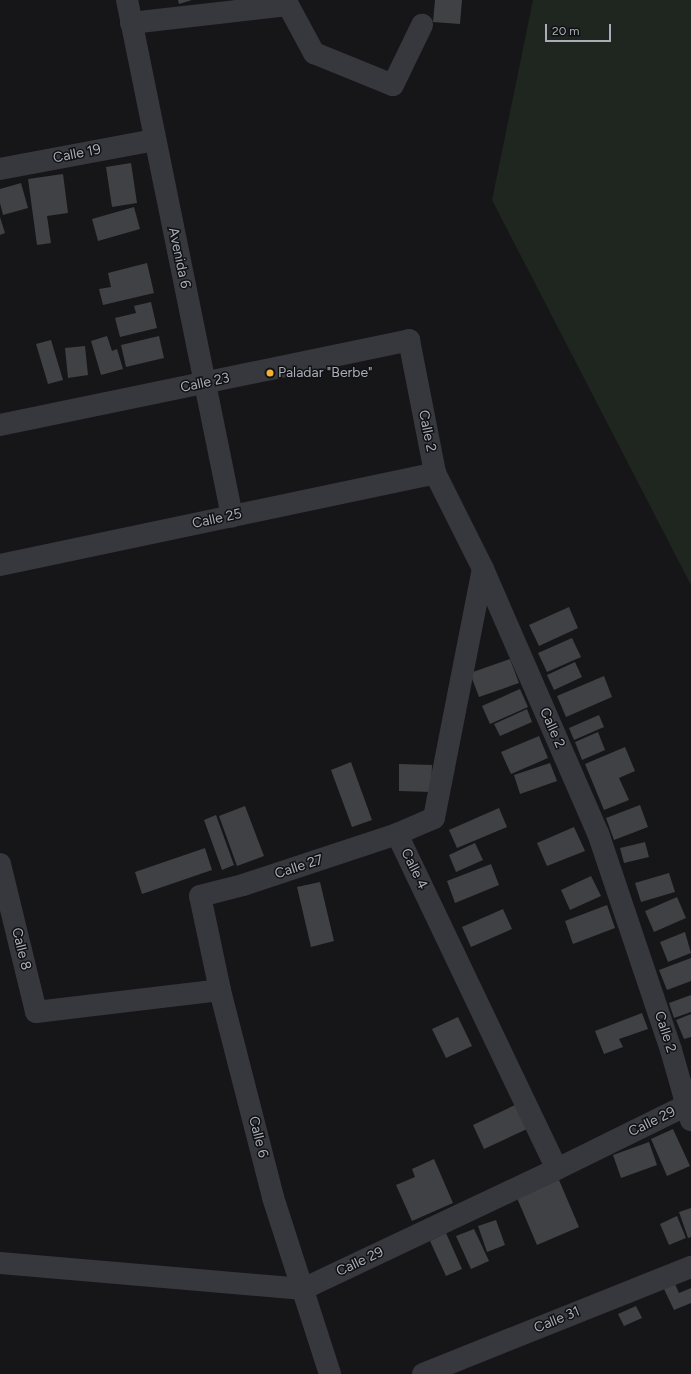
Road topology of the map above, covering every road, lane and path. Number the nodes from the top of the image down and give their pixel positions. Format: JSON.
{"nodes":[{"id":1,"x":127,"y":0,"type":"edge"},
{"id":2,"x":131,"y":23,"type":"junction"},
{"id":3,"x":422,"y":25,"type":"dead end"},
{"id":4,"x":155,"y":140,"type":"junction"},
{"id":5,"x":0,"y":169,"type":"edge"},
{"id":6,"x":409,"y":340,"type":"joint"},
{"id":7,"x":204,"y":383,"type":"junction"},
{"id":8,"x":0,"y":425,"type":"edge"},
{"id":9,"x":435,"y":473,"type":"junction"},
{"id":10,"x":232,"y":516,"type":"junction"},
{"id":11,"x":0,"y":566,"type":"edge"},
{"id":12,"x":483,"y":569,"type":"junction"},
{"id":13,"x":397,"y":834,"type":"junction"},
{"id":14,"x":0,"y":864,"type":"edge"},
{"id":15,"x":200,"y":896,"type":"joint"},
{"id":16,"x":220,"y":990,"type":"junction"},
{"id":17,"x":689,"y":1110,"type":"edge"},
{"id":18,"x":557,"y":1169,"type":"junction"},
{"id":19,"x":0,"y":1263,"type":"edge"},
{"id":20,"x":691,"y":1267,"type":"edge"},
{"id":21,"x":303,"y":1289,"type":"junction"},
{"id":22,"x":330,"y":1374,"type":"edge"},
{"id":23,"x":423,"y":1374,"type":"edge"}],
"edges":[{"from":1,"to":2,"type":"street","name":"Avenida 6"},
{"from":2,"to":3,"type":"street"},
{"from":2,"to":4,"type":"street","name":"Avenida 6"},
{"from":4,"to":5,"type":"street","name":"Calle 19"},
{"from":4,"to":7,"type":"street","name":"Avenida 6"},
{"from":6,"to":7,"type":"street","name":"Calle 23"},
{"from":6,"to":9,"type":"street","name":"Calle 2"},
{"from":7,"to":8,"type":"street","name":"Calle 23"},
{"from":7,"to":10,"type":"street","name":"Avenida 6"},
{"from":9,"to":10,"type":"street","name":"Calle 25"},
{"from":9,"to":12,"type":"street","name":"Calle 2"},
{"from":10,"to":11,"type":"street","name":"Calle 25"},
{"from":12,"to":13,"type":"street","name":"Calle 4"},
{"from":12,"to":17,"type":"street","name":"Calle 2"},
{"from":13,"to":15,"type":"street","name":"Calle 27"},
{"from":13,"to":18,"type":"street","name":"Calle 4"},
{"from":14,"to":16,"type":"street","name":"Calle 8"},
{"from":15,"to":16,"type":"street","name":"Calle 6"},
{"from":16,"to":21,"type":"street","name":"Calle 6"},
{"from":17,"to":18,"type":"street","name":"Calle 29"},
{"from":18,"to":21,"type":"street","name":"Calle 29"},
{"from":19,"to":21,"type":"street"},
{"from":20,"to":23,"type":"street","name":"Calle 31"},
{"from":21,"to":22,"type":"street","name":"Calle 6"}]}
